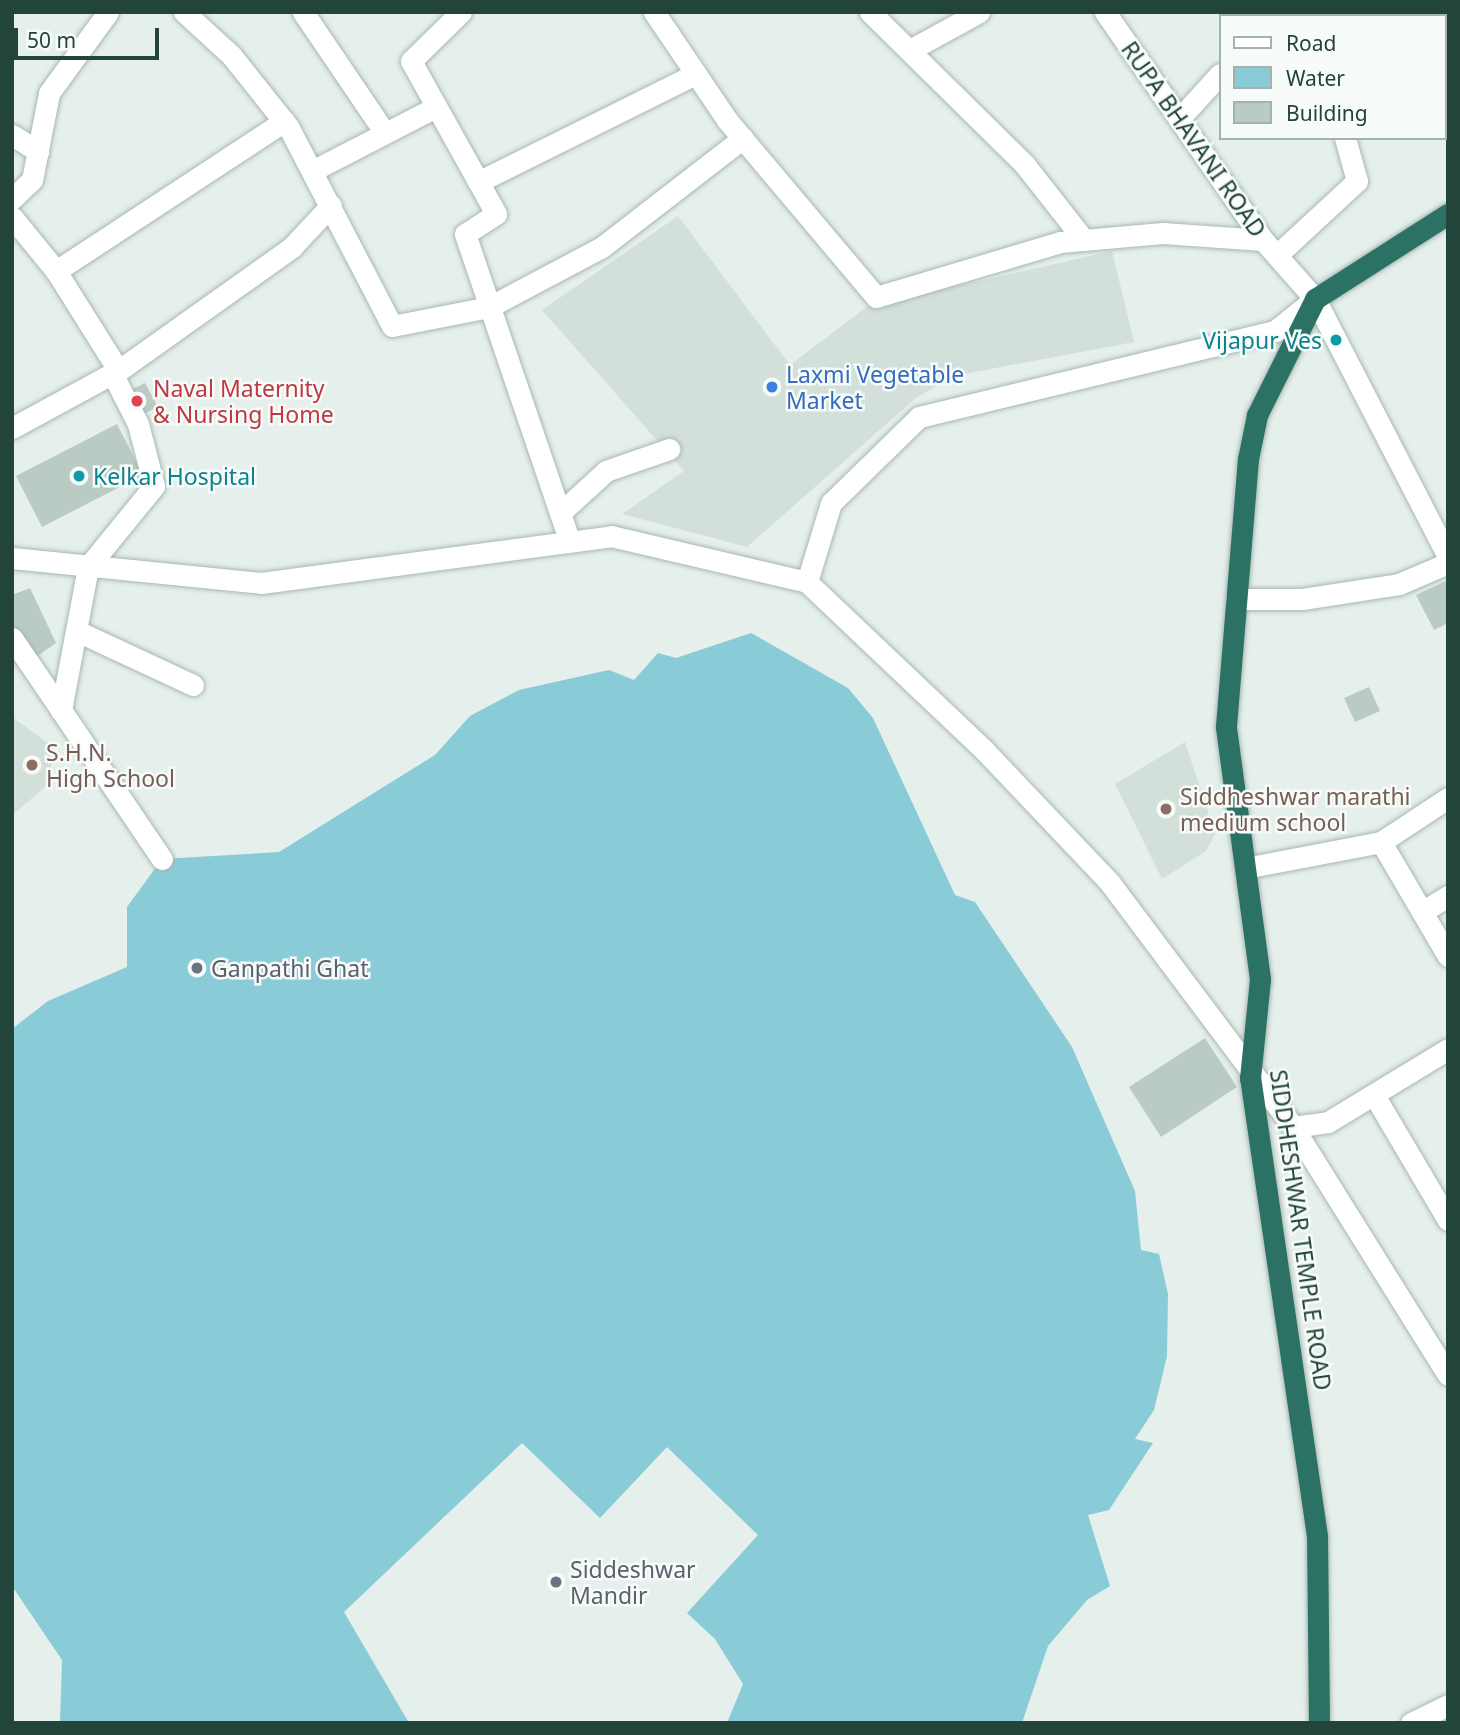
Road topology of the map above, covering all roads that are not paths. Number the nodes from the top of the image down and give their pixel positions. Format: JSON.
{"nodes":[{"id":1,"x":108,"y":12,"type":"edge"},
{"id":2,"x":184,"y":12,"type":"edge"},
{"id":3,"x":303,"y":12,"type":"edge"},
{"id":4,"x":461,"y":12,"type":"edge"},
{"id":5,"x":870,"y":12,"type":"edge"},
{"id":6,"x":979,"y":12,"type":"edge"},
{"id":7,"x":1105,"y":12,"type":"edge"},
{"id":8,"x":655,"y":13,"type":"edge"},
{"id":9,"x":909,"y":50,"type":"junction"},
{"id":10,"x":696,"y":74,"type":"junction"},
{"id":11,"x":1218,"y":76,"type":"edge"},
{"id":12,"x":436,"y":107,"type":"junction"},
{"id":13,"x":1179,"y":119,"type":"junction"},
{"id":14,"x":284,"y":121,"type":"junction"},
{"id":15,"x":385,"y":133,"type":"junction"},
{"id":16,"x":12,"y":135,"type":"edge"},
{"id":17,"x":743,"y":138,"type":"junction"},
{"id":18,"x":1346,"y":140,"type":"edge"},
{"id":19,"x":38,"y":151,"type":"junction"},
{"id":20,"x":313,"y":171,"type":"junction"},
{"id":21,"x":478,"y":183,"type":"junction"},
{"id":22,"x":12,"y":199,"type":"edge"},
{"id":23,"x":331,"y":205,"type":"junction"},
{"id":24,"x":1448,"y":214,"type":"edge"},
{"id":25,"x":12,"y":216,"type":"edge"},
{"id":26,"x":1084,"y":240,"type":"junction"},
{"id":27,"x":1270,"y":247,"type":"junction"},
{"id":28,"x":56,"y":271,"type":"junction"},
{"id":29,"x":1315,"y":299,"type":"junction"},
{"id":30,"x":489,"y":307,"type":"junction"},
{"id":31,"x":115,"y":371,"type":"junction"},
{"id":32,"x":12,"y":428,"type":"edge"},
{"id":33,"x":669,"y":449,"type":"dead end"},
{"id":34,"x":560,"y":513,"type":"junction"},
{"id":35,"x":570,"y":542,"type":"junction"},
{"id":36,"x":1448,"y":557,"type":"edge"},
{"id":37,"x":1448,"y":563,"type":"edge"},
{"id":38,"x":17,"y":565,"type":"edge"},
{"id":39,"x":88,"y":567,"type":"junction"},
{"id":40,"x":807,"y":582,"type":"junction"},
{"id":41,"x":1236,"y":599,"type":"junction"},
{"id":42,"x":78,"y":631,"type":"junction"},
{"id":43,"x":12,"y":638,"type":"edge"},
{"id":44,"x":193,"y":685,"type":"dead end"},
{"id":45,"x":61,"y":710,"type":"junction"},
{"id":46,"x":1448,"y":798,"type":"edge"},
{"id":47,"x":1381,"y":842,"type":"junction"},
{"id":48,"x":162,"y":859,"type":"dead end"},
{"id":49,"x":1245,"y":868,"type":"junction"},
{"id":50,"x":1448,"y":896,"type":"edge"},
{"id":51,"x":1422,"y":912,"type":"junction"},
{"id":52,"x":1448,"y":956,"type":"edge"},
{"id":53,"x":1448,"y":1049,"type":"edge"},
{"id":54,"x":1250,"y":1078,"type":"junction"},
{"id":55,"x":1374,"y":1095,"type":"junction"},
{"id":56,"x":1293,"y":1128,"type":"junction"},
{"id":57,"x":1448,"y":1220,"type":"edge"},
{"id":58,"x":1448,"y":1374,"type":"edge"},
{"id":59,"x":1448,"y":1705,"type":"edge"},
{"id":60,"x":1319,"y":1723,"type":"edge"},
{"id":61,"x":1411,"y":1723,"type":"edge"}],
"edges":[{"from":1,"to":19,"type":"street"},
{"from":2,"to":14,"type":"street"},
{"from":3,"to":15,"type":"street"},
{"from":4,"to":12,"type":"street"},
{"from":5,"to":9,"type":"street"},
{"from":6,"to":9,"type":"street"},
{"from":7,"to":13,"type":"street","name":"RUPA BHAVANI ROAD"},
{"from":8,"to":10,"type":"street"},
{"from":9,"to":26,"type":"street"},
{"from":10,"to":17,"type":"street"},
{"from":10,"to":21,"type":"street"},
{"from":11,"to":13,"type":"street"},
{"from":12,"to":15,"type":"street"},
{"from":12,"to":21,"type":"street"},
{"from":13,"to":27,"type":"street","name":"RUPA BHAVANI ROAD"},
{"from":14,"to":20,"type":"street"},
{"from":14,"to":28,"type":"street"},
{"from":15,"to":20,"type":"street"},
{"from":16,"to":19,"type":"street"},
{"from":17,"to":26,"type":"street"},
{"from":17,"to":30,"type":"street"},
{"from":18,"to":27,"type":"street"},
{"from":19,"to":22,"type":"street"},
{"from":20,"to":23,"type":"street"},
{"from":21,"to":30,"type":"street"},
{"from":23,"to":30,"type":"street"},
{"from":23,"to":31,"type":"street"},
{"from":24,"to":29,"type":"highway"},
{"from":25,"to":28,"type":"street"},
{"from":26,"to":27,"type":"street"},
{"from":27,"to":29,"type":"street","name":"RUPA BHAVANI ROAD"},
{"from":28,"to":31,"type":"street"},
{"from":29,"to":36,"type":"street","name":"RUPA BHAVANI ROAD"},
{"from":29,"to":40,"type":"street"},
{"from":29,"to":41,"type":"highway","name":"SIDDHESHWAR TEMPLE ROAD"},
{"from":30,"to":34,"type":"street"},
{"from":31,"to":32,"type":"street"},
{"from":31,"to":39,"type":"street"},
{"from":33,"to":34,"type":"street"},
{"from":34,"to":35,"type":"street"},
{"from":35,"to":39,"type":"street"},
{"from":35,"to":40,"type":"street"},
{"from":37,"to":41,"type":"street"},
{"from":38,"to":39,"type":"street"},
{"from":39,"to":42,"type":"street"},
{"from":40,"to":54,"type":"street"},
{"from":41,"to":49,"type":"highway","name":"SIDDHESHWAR TEMPLE ROAD"},
{"from":42,"to":44,"type":"street"},
{"from":42,"to":45,"type":"street"},
{"from":43,"to":45,"type":"street"},
{"from":45,"to":48,"type":"street"},
{"from":46,"to":47,"type":"street"},
{"from":47,"to":49,"type":"street"},
{"from":47,"to":51,"type":"street"},
{"from":49,"to":54,"type":"highway","name":"SIDDHESHWAR TEMPLE ROAD"},
{"from":50,"to":51,"type":"street"},
{"from":51,"to":52,"type":"street"},
{"from":53,"to":55,"type":"street"},
{"from":54,"to":56,"type":"street"},
{"from":54,"to":60,"type":"highway","name":"SIDDHESHWAR TEMPLE ROAD"},
{"from":55,"to":56,"type":"street"},
{"from":55,"to":57,"type":"street"},
{"from":56,"to":58,"type":"street"},
{"from":59,"to":61,"type":"street"}]}
